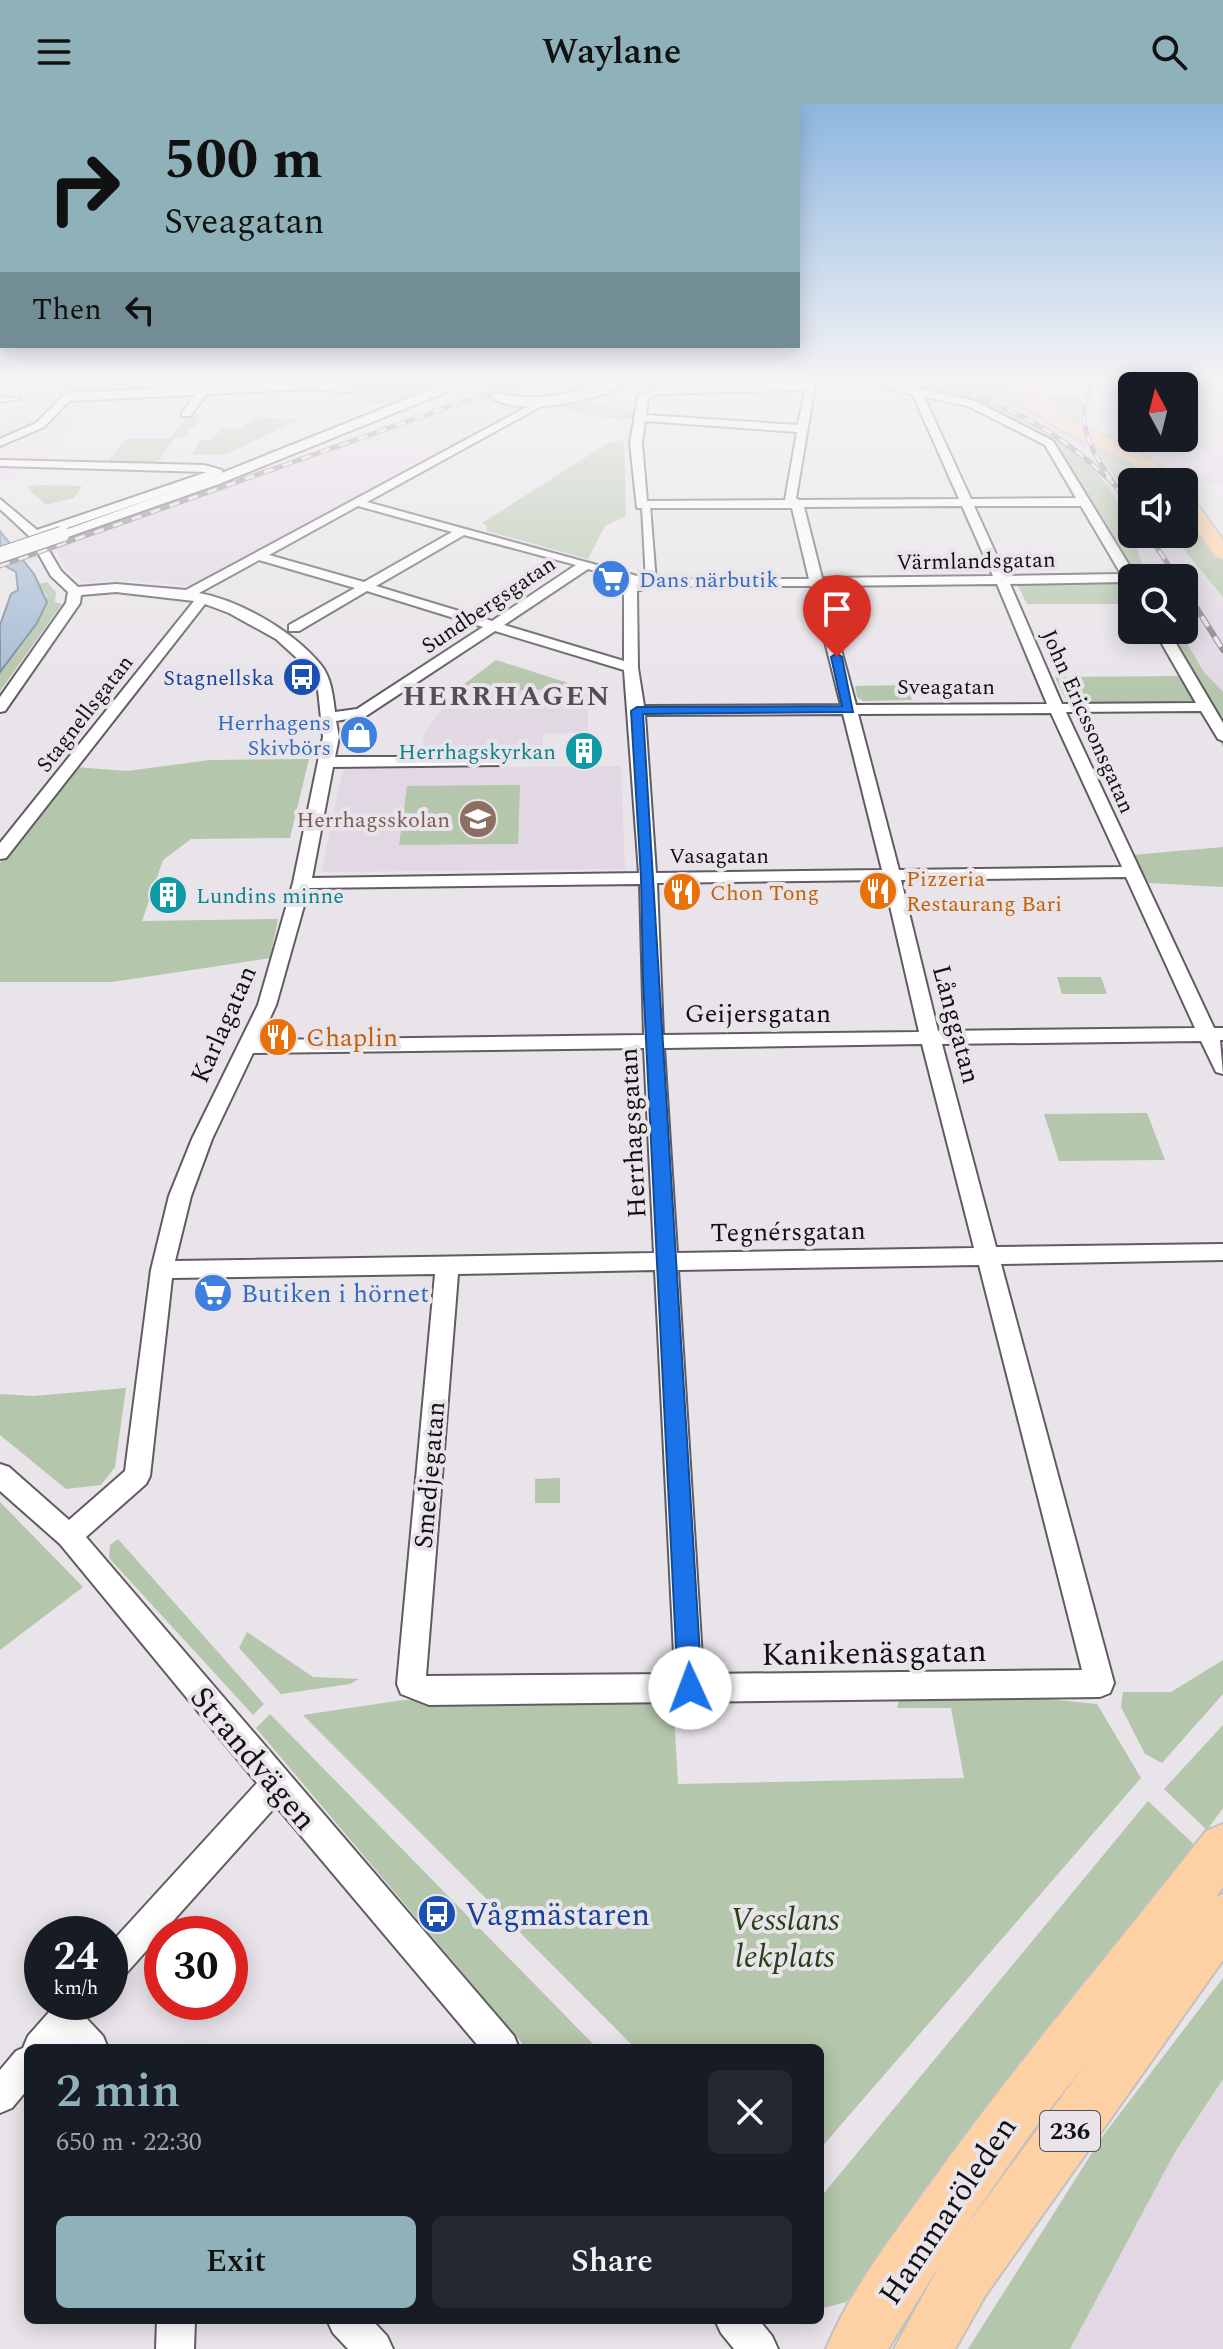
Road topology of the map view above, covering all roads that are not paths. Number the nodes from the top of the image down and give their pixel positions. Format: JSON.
{"nodes":[{"id":1,"x":198,"y":483,"type":"edge"},
{"id":2,"x":200,"y":483,"type":"edge"},
{"id":3,"x":396,"y":483,"type":"edge"},
{"id":4,"x":640,"y":483,"type":"edge"},
{"id":5,"x":793,"y":483,"type":"edge"},
{"id":6,"x":957,"y":483,"type":"edge"},
{"id":7,"x":1074,"y":483,"type":"edge"},
{"id":8,"x":1085,"y":502,"type":"junction"},
{"id":9,"x":0,"y":503,"type":"edge"},
{"id":10,"x":359,"y":503,"type":"junction"},
{"id":11,"x":966,"y":503,"type":"junction"},
{"id":12,"x":643,"y":505,"type":"junction"},
{"id":13,"x":797,"y":505,"type":"junction"},
{"id":14,"x":1198,"y":510,"type":"edge"},
{"id":15,"x":1198,"y":519,"type":"edge"},
{"id":16,"x":462,"y":531,"type":"junction"},
{"id":17,"x":34,"y":535,"type":"junction"},
{"id":18,"x":1223,"y":542,"type":"edge"},
{"id":19,"x":1223,"y":553,"type":"edge"},
{"id":20,"x":0,"y":555,"type":"edge"},
{"id":21,"x":261,"y":557,"type":"junction"},
{"id":22,"x":1122,"y":564,"type":"edge"},
{"id":23,"x":585,"y":565,"type":"junction"},
{"id":24,"x":1001,"y":579,"type":"junction"},
{"id":25,"x":1118,"y":580,"type":"edge"},
{"id":26,"x":638,"y":582,"type":"junction"},
{"id":27,"x":816,"y":583,"type":"junction"},
{"id":28,"x":359,"y":585,"type":"junction"},
{"id":29,"x":75,"y":591,"type":"junction"},
{"id":30,"x":195,"y":596,"type":"junction"},
{"id":31,"x":495,"y":627,"type":"junction"},
{"id":32,"x":294,"y":628,"type":"dead end"},
{"id":33,"x":1169,"y":644,"type":"edge"},
{"id":34,"x":631,"y":668,"type":"junction"},
{"id":35,"x":1056,"y":707,"type":"junction"},
{"id":36,"x":1206,"y":707,"type":"junction"},
{"id":37,"x":0,"y":708,"type":"edge"},
{"id":38,"x":849,"y":710,"type":"junction"},
{"id":39,"x":637,"y":711,"type":"junction"},
{"id":40,"x":329,"y":717,"type":"junction"},
{"id":41,"x":1223,"y":736,"type":"edge"},
{"id":42,"x":327,"y":762,"type":"junction"},
{"id":43,"x":500,"y":762,"type":"dead end"},
{"id":44,"x":0,"y":854,"type":"edge"},
{"id":45,"x":1135,"y":872,"type":"junction"},
{"id":46,"x":892,"y":876,"type":"junction"},
{"id":47,"x":648,"y":877,"type":"junction"},
{"id":48,"x":302,"y":883,"type":"junction"},
{"id":49,"x":1216,"y":1034,"type":"edge"},
{"id":50,"x":932,"y":1038,"type":"junction"},
{"id":51,"x":655,"y":1040,"type":"junction"},
{"id":52,"x":246,"y":1047,"type":"junction"},
{"id":53,"x":1223,"y":1067,"type":"edge"},
{"id":54,"x":1223,"y":1252,"type":"edge"},
{"id":55,"x":987,"y":1256,"type":"junction"},
{"id":56,"x":666,"y":1260,"type":"junction"},
{"id":57,"x":447,"y":1266,"type":"junction"},
{"id":58,"x":162,"y":1270,"type":"junction"},
{"id":59,"x":0,"y":1475,"type":"edge"},
{"id":60,"x":69,"y":1536,"type":"junction"},
{"id":61,"x":1100,"y":1683,"type":"joint"},
{"id":62,"x":411,"y":1684,"type":"joint"},
{"id":63,"x":690,"y":1688,"type":"junction"},
{"id":64,"x":276,"y":1784,"type":"junction"},
{"id":65,"x":1223,"y":1848,"type":"edge"},
{"id":66,"x":1223,"y":1918,"type":"edge"},
{"id":67,"x":128,"y":1948,"type":"edge"},
{"id":68,"x":64,"y":2020,"type":"edge"},
{"id":69,"x":77,"y":2020,"type":"edge"},
{"id":70,"x":43,"y":2044,"type":"edge"},
{"id":71,"x":89,"y":2044,"type":"edge"},
{"id":72,"x":499,"y":2044,"type":"edge"},
{"id":73,"x":24,"y":2068,"type":"edge"},
{"id":74,"x":0,"y":2096,"type":"edge"},
{"id":75,"x":176,"y":2324,"type":"edge"},
{"id":76,"x":350,"y":2324,"type":"edge"},
{"id":77,"x":737,"y":2324,"type":"edge"},
{"id":78,"x":175,"y":2349,"type":"edge"},
{"id":79,"x":374,"y":2349,"type":"edge"},
{"id":80,"x":759,"y":2349,"type":"edge"},
{"id":81,"x":855,"y":2349,"type":"edge"},
{"id":82,"x":923,"y":2349,"type":"edge"}],
"edges":[{"from":1,"to":17,"type":"street"},
{"from":2,"to":20,"type":"street","bridge":true},
{"from":3,"to":10,"type":"street"},
{"from":4,"to":12,"type":"street","name":"Herrhagsgatan"},
{"from":5,"to":13,"type":"street","name":"Långgatan"},
{"from":6,"to":11,"type":"street","name":"John Ericssonsgatan"},
{"from":7,"to":8,"type":"street"},
{"from":8,"to":11,"type":"street"},
{"from":8,"to":22,"type":"street"},
{"from":9,"to":17,"type":"street"},
{"from":10,"to":16,"type":"street","name":"Värmlandsgatan"},
{"from":10,"to":21,"type":"street"},
{"from":11,"to":13,"type":"street"},
{"from":11,"to":24,"type":"street","name":"John Ericssonsgatan"},
{"from":12,"to":13,"type":"street"},
{"from":12,"to":26,"type":"street","name":"Herrhagsgatan"},
{"from":13,"to":27,"type":"street","name":"Långgatan"},
{"from":14,"to":18,"type":"main road"},
{"from":15,"to":19,"type":"main road"},
{"from":16,"to":23,"type":"street","name":"Värmlandsgatan"},
{"from":16,"to":28,"type":"street"},
{"from":17,"to":29,"type":"street"},
{"from":21,"to":28,"type":"street"},
{"from":21,"to":30,"type":"street"},
{"from":23,"to":26,"type":"street","name":"Värmlandsgatan"},
{"from":23,"to":31,"type":"street","name":"Sundbergsgatan"},
{"from":24,"to":25,"type":"street","name":"Värmlandsgatan"},
{"from":24,"to":27,"type":"street","name":"Värmlandsgatan"},
{"from":24,"to":35,"type":"street","name":"John Ericssonsgatan"},
{"from":26,"to":27,"type":"street","name":"Värmlandsgatan"},
{"from":26,"to":34,"type":"street","name":"Herrhagsgatan"},
{"from":27,"to":38,"type":"street","name":"Långgatan"},
{"from":28,"to":31,"type":"street"},
{"from":28,"to":32,"type":"street"},
{"from":29,"to":30,"type":"street","name":"Karlagatan"},
{"from":29,"to":37,"type":"street"},
{"from":30,"to":40,"type":"street","name":"Karlagatan"},
{"from":30,"to":44,"type":"street","name":"Stagnellsgatan"},
{"from":31,"to":34,"type":"street"},
{"from":31,"to":40,"type":"street","name":"Sundbergsgatan"},
{"from":33,"to":36,"type":"street"},
{"from":34,"to":39,"type":"street","name":"Herrhagsgatan"},
{"from":35,"to":36,"type":"street","name":"Sveagatan"},
{"from":35,"to":38,"type":"street","name":"Sveagatan"},
{"from":35,"to":45,"type":"street","name":"John Ericssonsgatan"},
{"from":36,"to":41,"type":"street"},
{"from":38,"to":39,"type":"street","name":"Sveagatan"},
{"from":38,"to":46,"type":"street","name":"Långgatan"},
{"from":39,"to":47,"type":"street","name":"Herrhagsgatan"},
{"from":40,"to":42,"type":"street","name":"Karlagatan"},
{"from":42,"to":43,"type":"street"},
{"from":42,"to":48,"type":"street","name":"Karlagatan"},
{"from":45,"to":46,"type":"street","name":"Vasagatan"},
{"from":45,"to":49,"type":"street","name":"John Ericssonsgatan"},
{"from":46,"to":47,"type":"street","name":"Vasagatan"},
{"from":46,"to":50,"type":"street","name":"Långgatan"},
{"from":47,"to":48,"type":"street","name":"Vasagatan"},
{"from":47,"to":51,"type":"street","name":"Herrhagsgatan"},
{"from":48,"to":52,"type":"street","name":"Karlagatan"},
{"from":49,"to":50,"type":"street","name":"Geijersgatan"},
{"from":49,"to":53,"type":"street","name":"John Ericssonsgatan"},
{"from":50,"to":51,"type":"street","name":"Geijersgatan"},
{"from":50,"to":55,"type":"street","name":"Långgatan"},
{"from":51,"to":52,"type":"street","name":"Geijersgatan"},
{"from":51,"to":56,"type":"street","name":"Herrhagsgatan"},
{"from":52,"to":58,"type":"street","name":"Karlagatan"},
{"from":54,"to":55,"type":"street","name":"Tegnérsgatan"},
{"from":55,"to":56,"type":"street","name":"Tegnérsgatan"},
{"from":55,"to":61,"type":"street","name":"Långgatan"},
{"from":56,"to":57,"type":"street","name":"Tegnérsgatan"},
{"from":56,"to":63,"type":"street","name":"Herrhagsgatan"},
{"from":57,"to":58,"type":"street","name":"Tegnérsgatan"},
{"from":57,"to":62,"type":"street","name":"Smedjegatan"},
{"from":58,"to":60,"type":"street","name":"Karlagatan"},
{"from":59,"to":60,"type":"street","name":"Strandvägen"},
{"from":60,"to":64,"type":"street","name":"Strandvägen"},
{"from":61,"to":63,"type":"street","name":"Kanikenäsgatan"},
{"from":62,"to":63,"type":"street","name":"Kanikenäsgatan"},
{"from":64,"to":67,"type":"street"},
{"from":64,"to":72,"type":"street","name":"Strandvägen"},
{"from":65,"to":81,"type":"main road","name":"Hammaröleden","number":"236"},
{"from":66,"to":82,"type":"main road","name":"Hammaröleden","number":"236"},
{"from":68,"to":70,"type":"street"},
{"from":69,"to":71,"type":"street"},
{"from":73,"to":74,"type":"street"},
{"from":75,"to":78,"type":"street"},
{"from":76,"to":79,"type":"street"},
{"from":77,"to":80,"type":"street"}]}
